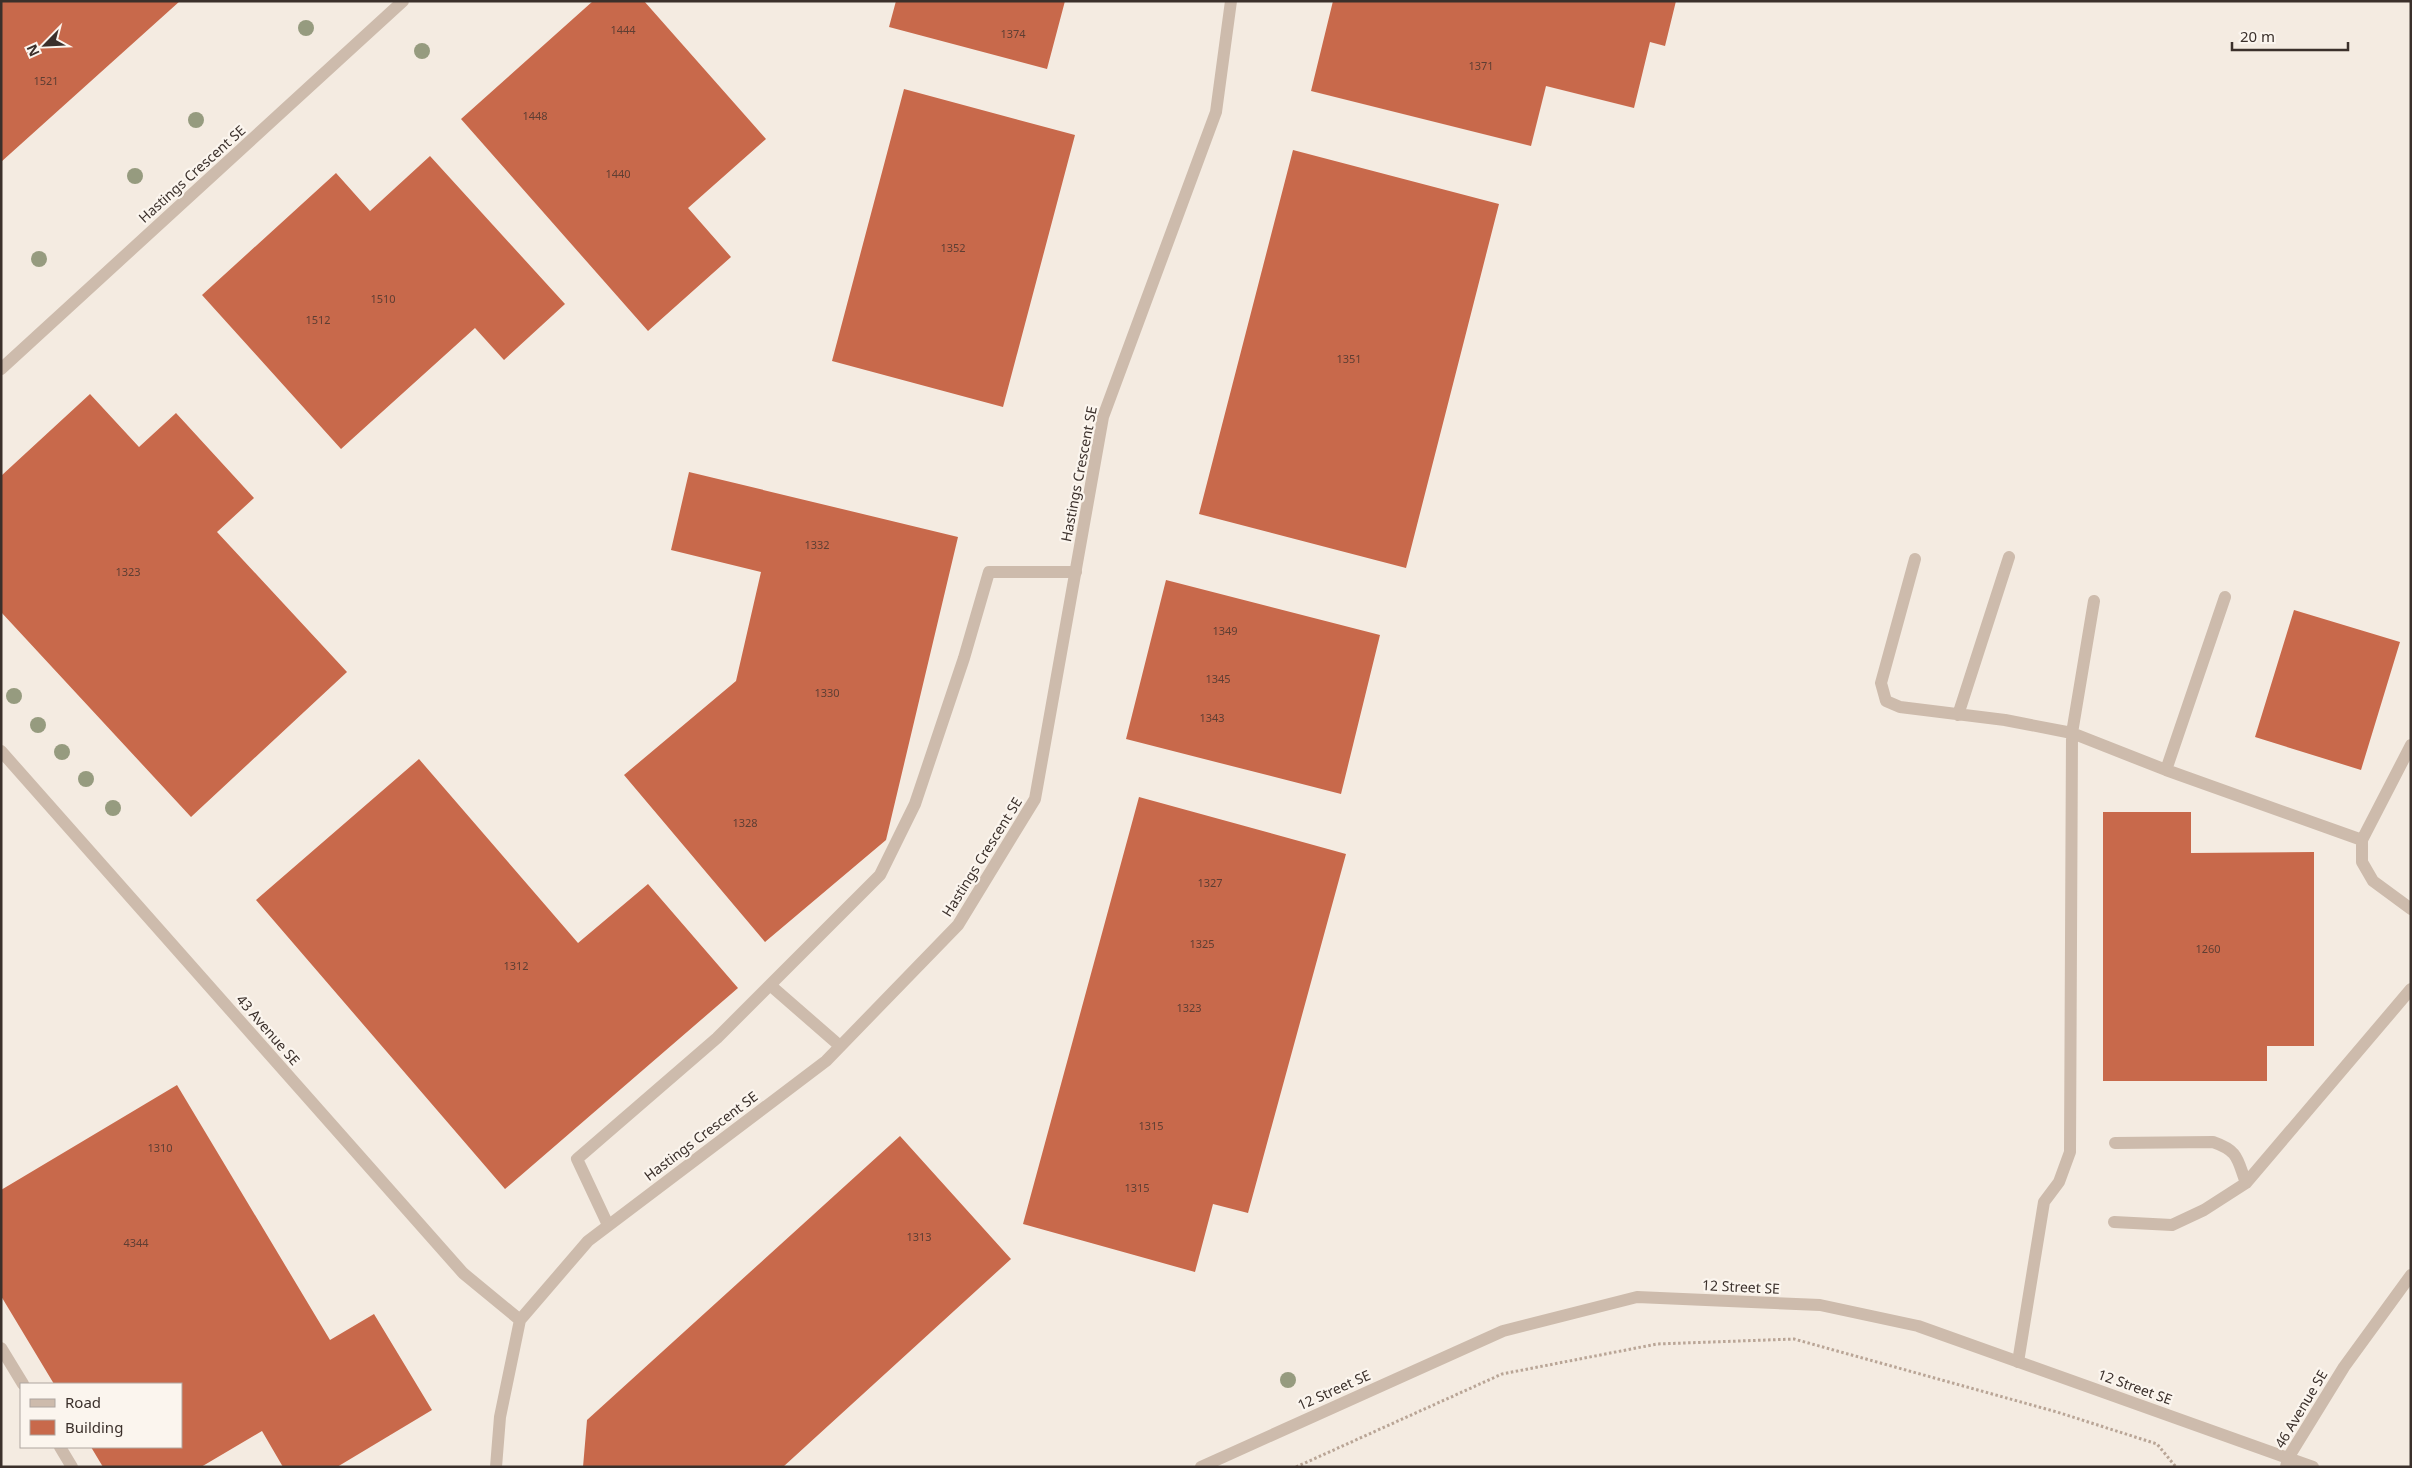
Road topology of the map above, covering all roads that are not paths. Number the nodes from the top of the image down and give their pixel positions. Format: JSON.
{"nodes":[{"id":1,"x":403,"y":1,"type":"edge"},
{"id":2,"x":1232,"y":1,"type":"edge"},
{"id":3,"x":1,"y":369,"type":"edge"},
{"id":4,"x":2009,"y":557,"type":"dead end"},
{"id":5,"x":1915,"y":559,"type":"dead end"},
{"id":6,"x":1076,"y":572,"type":"junction"},
{"id":7,"x":2225,"y":597,"type":"dead end"},
{"id":8,"x":2094,"y":601,"type":"dead end"},
{"id":9,"x":1958,"y":714,"type":"junction"},
{"id":10,"x":2072,"y":734,"type":"junction"},
{"id":11,"x":2411,"y":745,"type":"edge"},
{"id":12,"x":1,"y":751,"type":"edge"},
{"id":13,"x":2166,"y":770,"type":"junction"},
{"id":14,"x":2362,"y":840,"type":"junction"},
{"id":15,"x":2411,"y":909,"type":"edge"},
{"id":16,"x":770,"y":985,"type":"junction"},
{"id":17,"x":2411,"y":989,"type":"edge"},
{"id":18,"x":840,"y":1046,"type":"junction"},
{"id":19,"x":2114,"y":1143,"type":"dead end"},
{"id":20,"x":2246,"y":1183,"type":"junction"},
{"id":21,"x":2114,"y":1222,"type":"dead end"},
{"id":22,"x":608,"y":1225,"type":"junction"},
{"id":23,"x":2411,"y":1275,"type":"edge"},
{"id":24,"x":520,"y":1320,"type":"junction"},
{"id":25,"x":1,"y":1348,"type":"edge"},
{"id":26,"x":2018,"y":1362,"type":"junction"},
{"id":27,"x":22,"y":1383,"type":"edge"},
{"id":28,"x":61,"y":1448,"type":"edge"},
{"id":29,"x":2287,"y":1462,"type":"edge"},
{"id":30,"x":72,"y":1467,"type":"edge"},
{"id":31,"x":496,"y":1467,"type":"edge"},
{"id":32,"x":1201,"y":1467,"type":"edge"},
{"id":33,"x":2313,"y":1467,"type":"edge"}],
"edges":[{"from":1,"to":3,"type":"street","name":"Hastings Crescent SE"},
{"from":2,"to":6,"type":"street","name":"Hastings Crescent SE"},
{"from":4,"to":9,"type":"street"},
{"from":5,"to":9,"type":"street"},
{"from":6,"to":16,"type":"street"},
{"from":6,"to":18,"type":"street","name":"Hastings Crescent SE"},
{"from":7,"to":13,"type":"street"},
{"from":8,"to":10,"type":"street"},
{"from":9,"to":10,"type":"street"},
{"from":10,"to":13,"type":"street"},
{"from":10,"to":26,"type":"street"},
{"from":11,"to":14,"type":"street"},
{"from":12,"to":24,"type":"street","name":"43 Avenue SE"},
{"from":13,"to":14,"type":"street"},
{"from":14,"to":15,"type":"street"},
{"from":16,"to":18,"type":"street"},
{"from":16,"to":22,"type":"street"},
{"from":17,"to":20,"type":"street"},
{"from":18,"to":22,"type":"street","name":"Hastings Crescent SE"},
{"from":19,"to":20,"type":"street"},
{"from":20,"to":21,"type":"street"},
{"from":22,"to":24,"type":"street","name":"Hastings Crescent SE"},
{"from":23,"to":29,"type":"street","name":"46 Avenue SE"},
{"from":24,"to":31,"type":"street","name":"Hastings Crescent SE"},
{"from":25,"to":27,"type":"street"},
{"from":26,"to":29,"type":"street","name":"12 Street SE"},
{"from":26,"to":32,"type":"street","name":"12 Street SE"},
{"from":28,"to":30,"type":"street"},
{"from":29,"to":33,"type":"street","name":"12 Street SE"}]}
